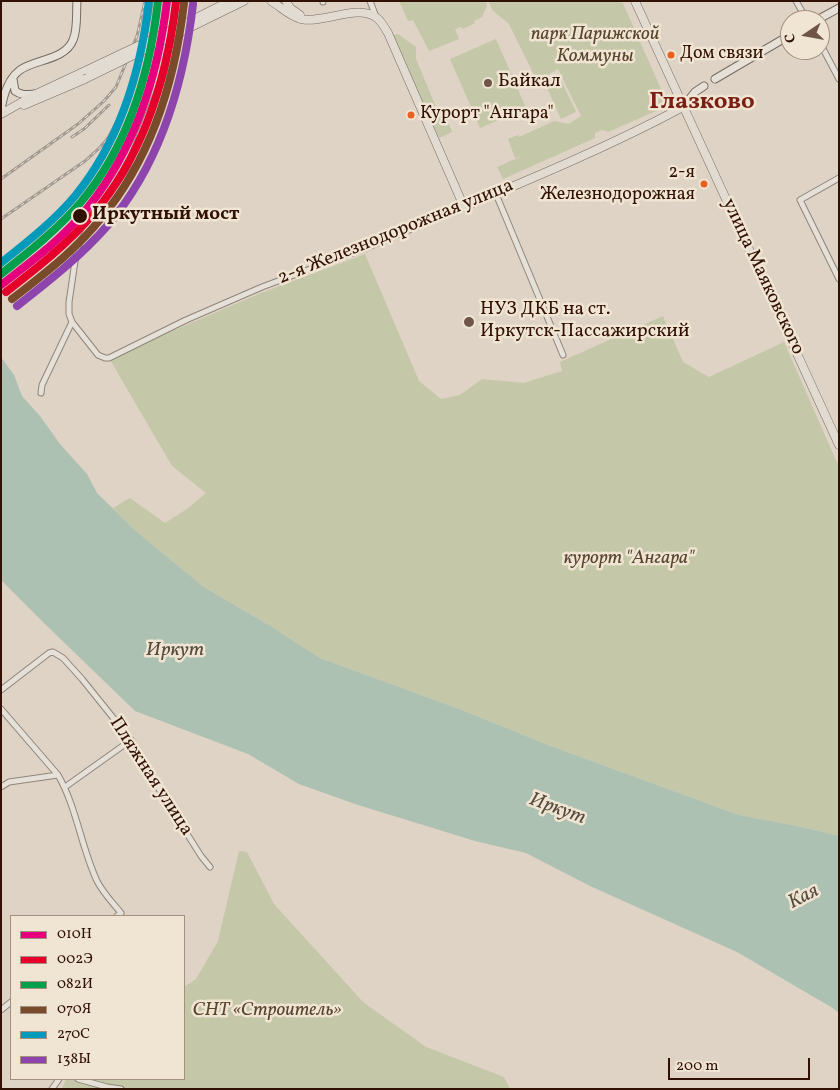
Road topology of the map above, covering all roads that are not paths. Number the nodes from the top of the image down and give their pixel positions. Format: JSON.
{"nodes":[{"id":1,"x":77,"y":1,"type":"edge"},
{"id":2,"x":182,"y":1,"type":"edge"},
{"id":3,"x":230,"y":1,"type":"edge"},
{"id":4,"x":244,"y":1,"type":"edge"},
{"id":5,"x":271,"y":1,"type":"edge"},
{"id":6,"x":286,"y":1,"type":"edge"},
{"id":7,"x":370,"y":1,"type":"edge"},
{"id":8,"x":635,"y":1,"type":"edge"},
{"id":9,"x":376,"y":18,"type":"junction"},
{"id":10,"x":311,"y":19,"type":"junction"},
{"id":11,"x":184,"y":27,"type":"junction"},
{"id":12,"x":780,"y":41,"type":"edge"},
{"id":13,"x":829,"y":60,"type":"edge"},
{"id":14,"x":13,"y":79,"type":"junction"},
{"id":15,"x":715,"y":79,"type":"dead end"},
{"id":16,"x":839,"y":79,"type":"edge"},
{"id":17,"x":704,"y":86,"type":"dead end"},
{"id":18,"x":38,"y":93,"type":"junction"},
{"id":19,"x":683,"y":107,"type":"junction"},
{"id":20,"x":1,"y":113,"type":"edge"},
{"id":21,"x":839,"y":178,"type":"edge"},
{"id":22,"x":496,"y":194,"type":"junction"},
{"id":23,"x":464,"y":207,"type":"junction"},
{"id":24,"x":839,"y":279,"type":"edge"},
{"id":25,"x":72,"y":322,"type":"junction"},
{"id":26,"x":563,"y":355,"type":"dead end"},
{"id":27,"x":41,"y":393,"type":"dead end"},
{"id":28,"x":839,"y":445,"type":"edge"},
{"id":29,"x":1,"y":690,"type":"edge"},
{"id":30,"x":1,"y":709,"type":"edge"},
{"id":31,"x":131,"y":740,"type":"junction"},
{"id":32,"x":58,"y":776,"type":"junction"},
{"id":33,"x":1,"y":787,"type":"edge"},
{"id":34,"x":65,"y":787,"type":"junction"},
{"id":35,"x":210,"y":867,"type":"dead end"},
{"id":36,"x":119,"y":914,"type":"edge"},
{"id":37,"x":82,"y":1080,"type":"edge"},
{"id":38,"x":121,"y":1089,"type":"edge"}],
"edges":[{"from":1,"to":14,"type":"main road"},
{"from":2,"to":25,"type":"street"},
{"from":3,"to":11,"type":"main road"},
{"from":4,"to":11,"type":"main road"},
{"from":5,"to":10,"type":"main road"},
{"from":6,"to":10,"type":"main road"},
{"from":7,"to":9,"type":"street"},
{"from":8,"to":19,"type":"main road","name":"улица Маяковского"},
{"from":9,"to":10,"type":"main road"},
{"from":9,"to":23,"type":"main road"},
{"from":11,"to":18,"type":"main road","bridge":true},
{"from":11,"to":20,"type":"main road","bridge":true},
{"from":12,"to":15,"type":"main road"},
{"from":13,"to":16,"type":"street"},
{"from":14,"to":18,"type":"main road"},
{"from":14,"to":20,"type":"main road"},
{"from":17,"to":19,"type":"main road","name":"2-я Железнодорожная улица"},
{"from":18,"to":20,"type":"main road"},
{"from":19,"to":22,"type":"main road","name":"2-я Железнодорожная улица"},
{"from":19,"to":28,"type":"main road","name":"улица Маяковского"},
{"from":21,"to":24,"type":"street"},
{"from":22,"to":23,"type":"main road","name":"2-я Железнодорожная улица"},
{"from":22,"to":26,"type":"street"},
{"from":23,"to":25,"type":"street","name":"2-я Железнодорожная улица"},
{"from":25,"to":27,"type":"street"},
{"from":29,"to":31,"type":"street","name":"Пляжная улица"},
{"from":30,"to":32,"type":"street"},
{"from":31,"to":34,"type":"street"},
{"from":31,"to":35,"type":"street","name":"Пляжная улица"},
{"from":32,"to":33,"type":"street"},
{"from":32,"to":34,"type":"street"},
{"from":34,"to":36,"type":"street"},
{"from":37,"to":38,"type":"street"}]}
